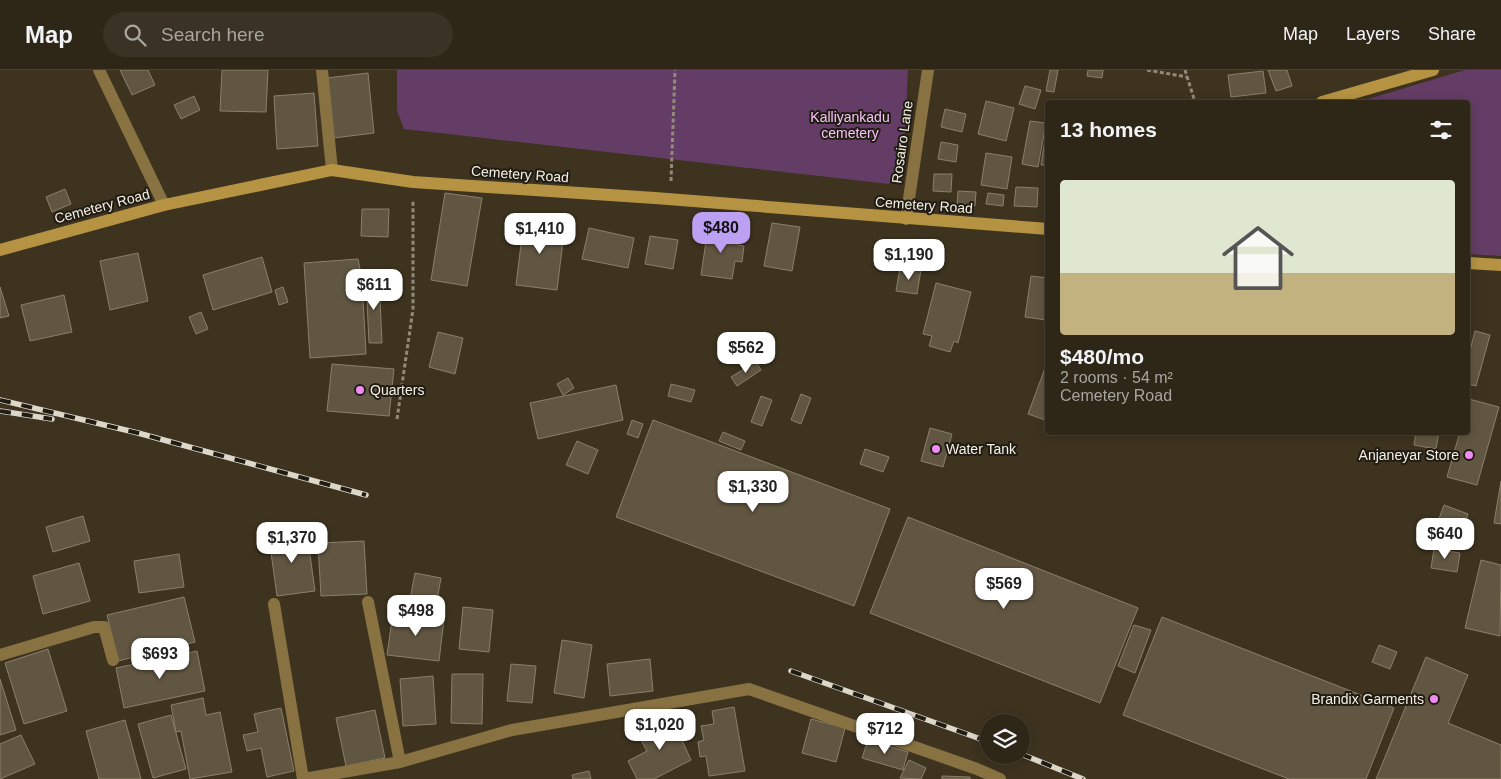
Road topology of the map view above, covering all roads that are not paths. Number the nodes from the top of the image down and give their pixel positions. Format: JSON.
{"nodes":[{"id":1,"x":99,"y":70,"type":"edge"},
{"id":2,"x":322,"y":70,"type":"edge"},
{"id":3,"x":928,"y":70,"type":"edge"},
{"id":4,"x":1433,"y":70,"type":"edge"},
{"id":5,"x":1329,"y":100,"type":"edge"},
{"id":6,"x":332,"y":170,"type":"junction"},
{"id":7,"x":164,"y":205,"type":"junction"},
{"id":8,"x":906,"y":218,"type":"junction"},
{"id":9,"x":1045,"y":229,"type":"edge"},
{"id":10,"x":0,"y":250,"type":"edge"},
{"id":11,"x":1470,"y":263,"type":"edge"},
{"id":12,"x":1501,"y":265,"type":"edge"},
{"id":13,"x":368,"y":602,"type":"dead end"},
{"id":14,"x":274,"y":604,"type":"dead end"},
{"id":15,"x":0,"y":655,"type":"edge"},
{"id":16,"x":113,"y":660,"type":"dead end"},
{"id":17,"x":400,"y":762,"type":"junction"},
{"id":18,"x":303,"y":779,"type":"edge"},
{"id":19,"x":1000,"y":779,"type":"edge"}],
"edges":[{"from":1,"to":7,"type":"street"},
{"from":2,"to":6,"type":"street"},
{"from":3,"to":8,"type":"street","name":"Rosairo Lane"},
{"from":4,"to":5,"type":"main road"},
{"from":6,"to":7,"type":"main road","name":"Cemetery Road"},
{"from":6,"to":8,"type":"main road","name":"Cemetery Road"},
{"from":7,"to":10,"type":"main road","name":"Cemetery Road"},
{"from":8,"to":9,"type":"main road","name":"Cemetery Road"},
{"from":11,"to":12,"type":"main road"},
{"from":13,"to":17,"type":"street"},
{"from":14,"to":18,"type":"street"},
{"from":15,"to":16,"type":"street"},
{"from":17,"to":18,"type":"street"},
{"from":17,"to":19,"type":"street"}]}
